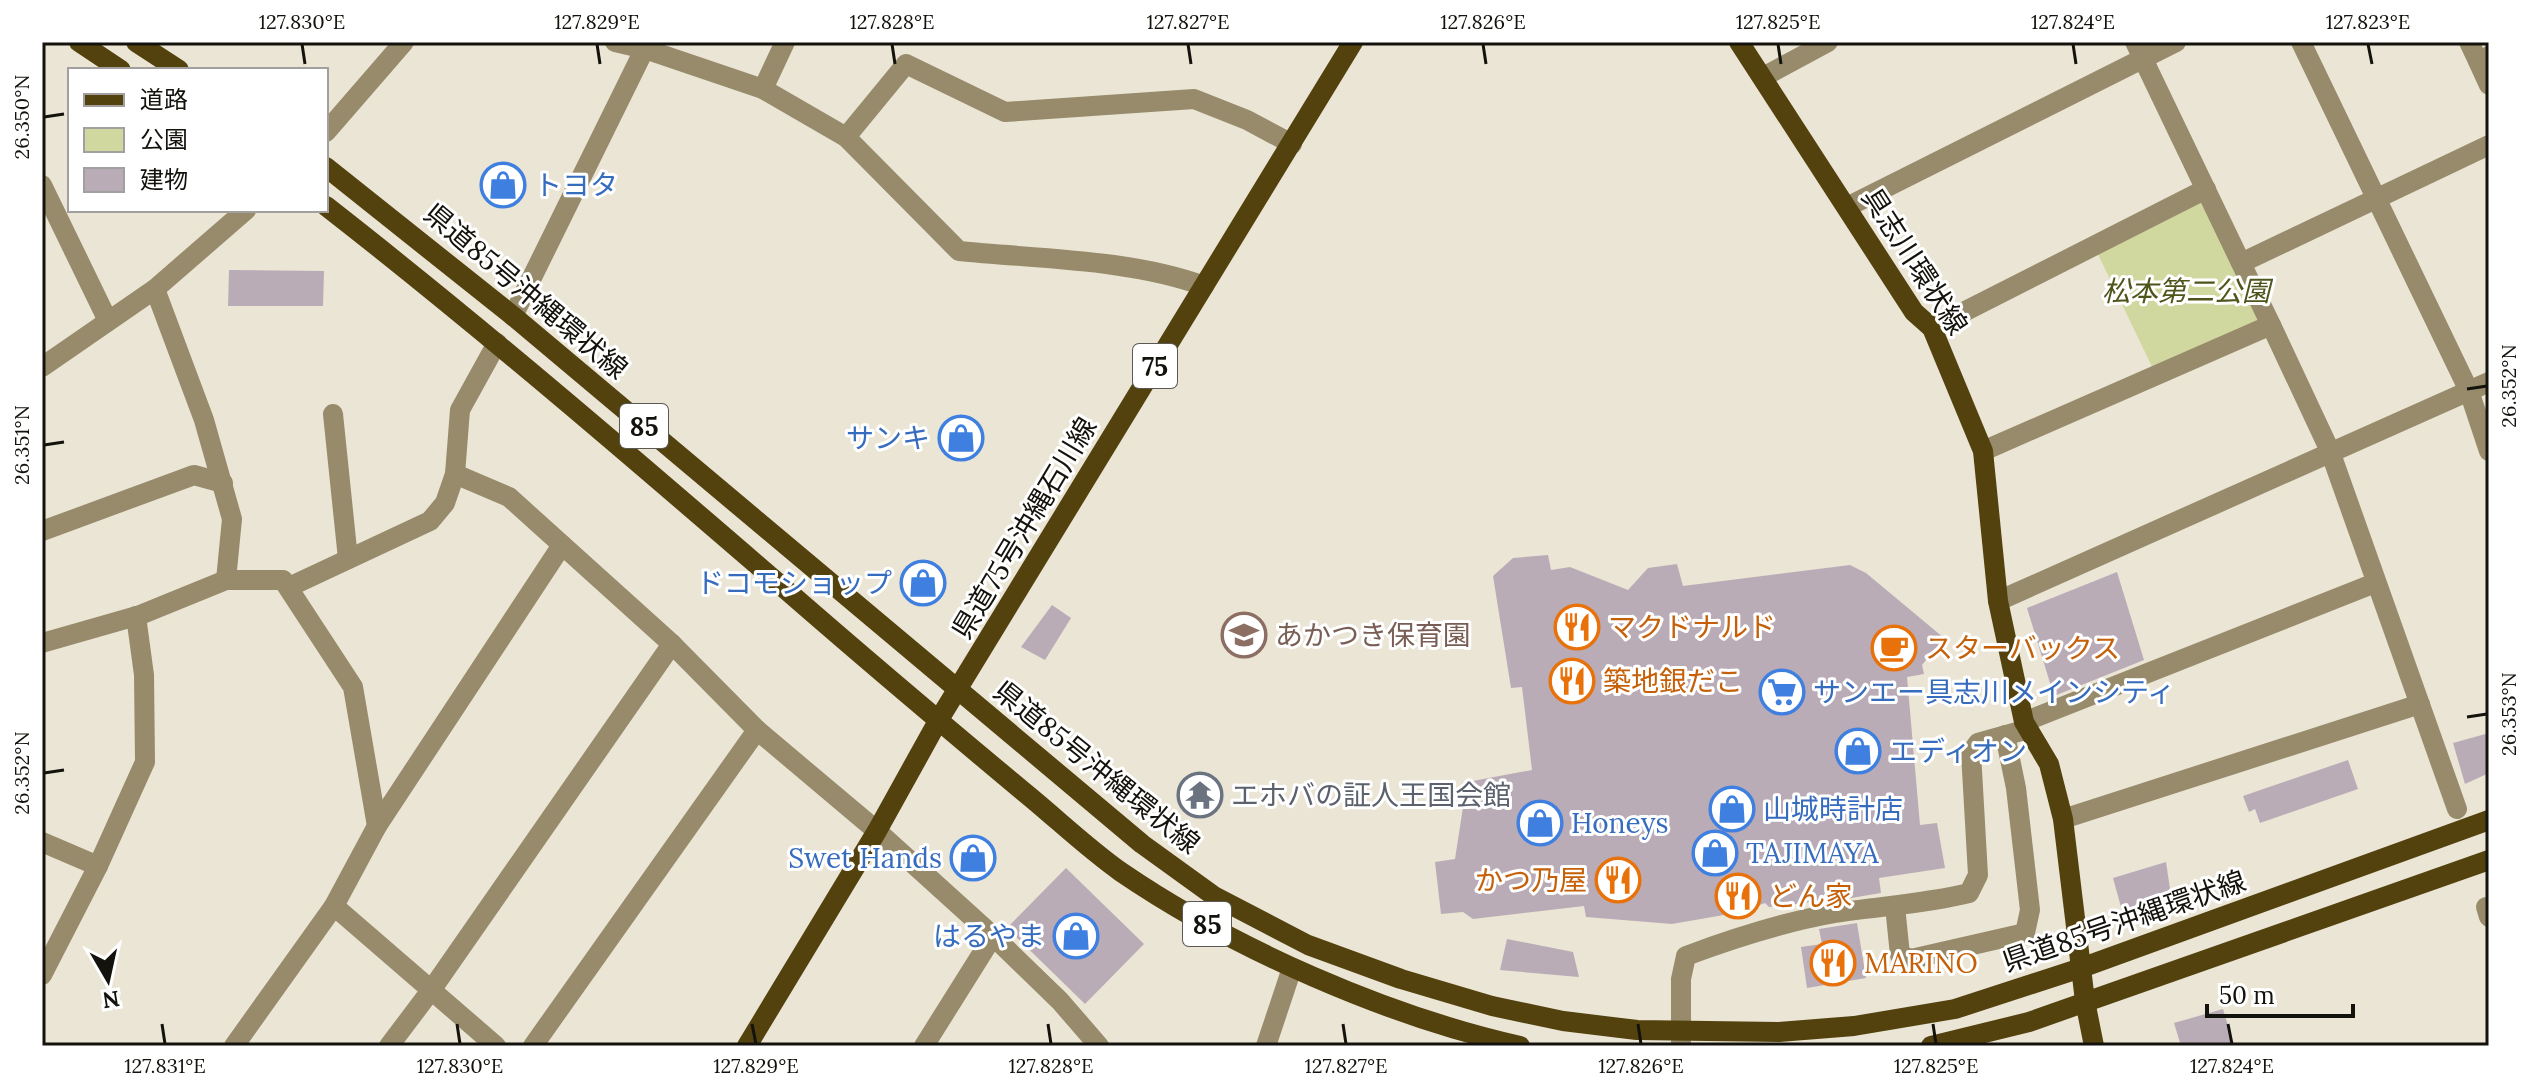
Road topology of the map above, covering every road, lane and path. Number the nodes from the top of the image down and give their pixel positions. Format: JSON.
{"nodes":[{"id":1,"x":79,"y":42,"type":"edge"},
{"id":2,"x":136,"y":42,"type":"edge"},
{"id":3,"x":404,"y":42,"type":"edge"},
{"id":4,"x":615,"y":42,"type":"edge"},
{"id":5,"x":785,"y":42,"type":"edge"},
{"id":6,"x":1353,"y":42,"type":"edge"},
{"id":7,"x":1739,"y":42,"type":"edge"},
{"id":8,"x":1828,"y":42,"type":"edge"},
{"id":9,"x":2176,"y":42,"type":"edge"},
{"id":10,"x":2301,"y":42,"type":"edge"},
{"id":11,"x":2469,"y":42,"type":"edge"},
{"id":12,"x":646,"y":46,"type":"edge"},
{"id":13,"x":2139,"y":50,"type":"edge"},
{"id":14,"x":2484,"y":58,"type":"edge"},
{"id":15,"x":118,"y":68,"type":"edge"},
{"id":16,"x":176,"y":68,"type":"edge"},
{"id":17,"x":1763,"y":77,"type":"junction"},
{"id":18,"x":2489,"y":85,"type":"edge"},
{"id":19,"x":763,"y":89,"type":"junction"},
{"id":20,"x":328,"y":130,"type":"edge"},
{"id":21,"x":846,"y":137,"type":"junction"},
{"id":22,"x":1292,"y":144,"type":"junction"},
{"id":23,"x":2489,"y":145,"type":"edge"},
{"id":24,"x":328,"y":169,"type":"edge"},
{"id":25,"x":42,"y":185,"type":"edge"},
{"id":26,"x":2206,"y":189,"type":"junction"},
{"id":27,"x":2378,"y":199,"type":"junction"},
{"id":28,"x":1847,"y":207,"type":"junction"},
{"id":29,"x":328,"y":208,"type":"edge"},
{"id":30,"x":244,"y":212,"type":"edge"},
{"id":31,"x":2241,"y":263,"type":"junction"},
{"id":32,"x":1204,"y":286,"type":"junction"},
{"id":33,"x":155,"y":289,"type":"junction"},
{"id":34,"x":513,"y":316,"type":"junction"},
{"id":35,"x":108,"y":321,"type":"junction"},
{"id":36,"x":2271,"y":325,"type":"junction"},
{"id":37,"x":1932,"y":328,"type":"junction"},
{"id":38,"x":497,"y":343,"type":"junction"},
{"id":39,"x":42,"y":367,"type":"edge"},
{"id":40,"x":2489,"y":382,"type":"edge"},
{"id":41,"x":2469,"y":391,"type":"junction"},
{"id":42,"x":333,"y":414,"type":"dead end"},
{"id":43,"x":1983,"y":451,"type":"junction"},
{"id":44,"x":2330,"y":451,"type":"junction"},
{"id":45,"x":2489,"y":451,"type":"edge"},
{"id":46,"x":455,"y":474,"type":"junction"},
{"id":47,"x":223,"y":483,"type":"junction"},
{"id":48,"x":42,"y":531,"type":"edge"},
{"id":49,"x":562,"y":545,"type":"junction"},
{"id":50,"x":348,"y":559,"type":"junction"},
{"id":51,"x":226,"y":580,"type":"junction"},
{"id":52,"x":2375,"y":583,"type":"junction"},
{"id":53,"x":289,"y":587,"type":"junction"},
{"id":54,"x":1998,"y":601,"type":"junction"},
{"id":55,"x":136,"y":616,"type":"junction"},
{"id":56,"x":42,"y":643,"type":"edge"},
{"id":57,"x":672,"y":644,"type":"junction"},
{"id":58,"x":958,"y":690,"type":"junction"},
{"id":59,"x":2420,"y":704,"type":"junction"},
{"id":60,"x":938,"y":721,"type":"junction"},
{"id":61,"x":2026,"y":725,"type":"junction"},
{"id":62,"x":757,"y":730,"type":"junction"},
{"id":63,"x":2005,"y":735,"type":"junction"},
{"id":64,"x":2457,"y":809,"type":"dead end"},
{"id":65,"x":2063,"y":819,"type":"junction"},
{"id":66,"x":2489,"y":820,"type":"edge"},
{"id":67,"x":377,"y":826,"type":"junction"},
{"id":68,"x":877,"y":831,"type":"junction"},
{"id":69,"x":42,"y":842,"type":"edge"},
{"id":70,"x":2489,"y":860,"type":"edge"},
{"id":71,"x":98,"y":866,"type":"junction"},
{"id":72,"x":334,"y":906,"type":"junction"},
{"id":73,"x":1895,"y":906,"type":"junction"},
{"id":74,"x":993,"y":936,"type":"junction"},
{"id":75,"x":1292,"y":968,"type":"junction"},
{"id":76,"x":2081,"y":968,"type":"junction"},
{"id":77,"x":42,"y":975,"type":"edge"},
{"id":78,"x":432,"y":989,"type":"junction"},
{"id":79,"x":2085,"y":1001,"type":"junction"},
{"id":80,"x":1681,"y":1039,"type":"edge"},
{"id":81,"x":234,"y":1046,"type":"edge"},
{"id":82,"x":389,"y":1046,"type":"edge"},
{"id":83,"x":496,"y":1046,"type":"edge"},
{"id":84,"x":533,"y":1046,"type":"edge"},
{"id":85,"x":747,"y":1046,"type":"edge"},
{"id":86,"x":924,"y":1046,"type":"edge"},
{"id":87,"x":1099,"y":1046,"type":"edge"},
{"id":88,"x":1266,"y":1046,"type":"edge"},
{"id":89,"x":1520,"y":1046,"type":"edge"},
{"id":90,"x":1931,"y":1046,"type":"edge"},
{"id":91,"x":2094,"y":1046,"type":"edge"}],
"edges":[{"from":1,"to":15,"type":"main road"},
{"from":2,"to":16,"type":"main road"},
{"from":3,"to":20,"type":"street"},
{"from":4,"to":12,"type":"street"},
{"from":5,"to":19,"type":"street"},
{"from":6,"to":22,"type":"main road","name":"県道75号沖縄石川線","number":"75"},
{"from":7,"to":17,"type":"main road","name":"具志川環状線"},
{"from":8,"to":17,"type":"street"},
{"from":9,"to":13,"type":"street"},
{"from":10,"to":27,"type":"street"},
{"from":11,"to":14,"type":"street"},
{"from":12,"to":19,"type":"street"},
{"from":12,"to":34,"type":"street"},
{"from":13,"to":26,"type":"street"},
{"from":13,"to":28,"type":"street"},
{"from":14,"to":18,"type":"street"},
{"from":17,"to":28,"type":"main road","name":"具志川環状線"},
{"from":19,"to":21,"type":"street"},
{"from":21,"to":22,"type":"street"},
{"from":21,"to":32,"type":"street"},
{"from":22,"to":32,"type":"main road","name":"県道75号沖縄石川線","number":"75"},
{"from":23,"to":27,"type":"street"},
{"from":24,"to":34,"type":"main road","name":"県道85号沖縄環状線","number":"85"},
{"from":25,"to":35,"type":"street"},
{"from":26,"to":31,"type":"street"},
{"from":26,"to":37,"type":"street"},
{"from":27,"to":31,"type":"street"},
{"from":27,"to":41,"type":"street"},
{"from":28,"to":37,"type":"main road","name":"具志川環状線"},
{"from":29,"to":38,"type":"main road","name":"県道85号沖縄環状線","number":"85"},
{"from":30,"to":33,"type":"street"},
{"from":31,"to":36,"type":"street"},
{"from":32,"to":58,"type":"main road","name":"県道75号沖縄石川線","number":"75"},
{"from":33,"to":35,"type":"street"},
{"from":33,"to":47,"type":"street"},
{"from":34,"to":58,"type":"main road","name":"県道85号沖縄環状線","number":"85"},
{"from":35,"to":39,"type":"street"},
{"from":36,"to":43,"type":"street"},
{"from":36,"to":44,"type":"street"},
{"from":37,"to":43,"type":"main road","name":"具志川環状線"},
{"from":38,"to":46,"type":"street"},
{"from":38,"to":60,"type":"main road","name":"県道85号沖縄環状線","number":"85"},
{"from":40,"to":41,"type":"street"},
{"from":41,"to":44,"type":"street"},
{"from":41,"to":45,"type":"street"},
{"from":42,"to":50,"type":"street"},
{"from":43,"to":54,"type":"main road","name":"具志川環状線"},
{"from":44,"to":52,"type":"street"},
{"from":44,"to":54,"type":"street"},
{"from":46,"to":49,"type":"street"},
{"from":46,"to":50,"type":"street"},
{"from":47,"to":48,"type":"street"},
{"from":47,"to":51,"type":"street"},
{"from":49,"to":57,"type":"street"},
{"from":49,"to":67,"type":"street"},
{"from":50,"to":53,"type":"street"},
{"from":51,"to":53,"type":"street"},
{"from":51,"to":55,"type":"street"},
{"from":52,"to":59,"type":"street"},
{"from":52,"to":61,"type":"street"},
{"from":53,"to":67,"type":"street"},
{"from":54,"to":61,"type":"main road","name":"具志川環状線"},
{"from":55,"to":56,"type":"street"},
{"from":55,"to":71,"type":"street"},
{"from":57,"to":62,"type":"street"},
{"from":57,"to":78,"type":"street"},
{"from":58,"to":60,"type":"main road","name":"県道75号沖縄石川線","number":"75"},
{"from":58,"to":80,"type":"main road","name":"県道85号沖縄環状線","number":"85"},
{"from":59,"to":64,"type":"street"},
{"from":59,"to":65,"type":"street"},
{"from":60,"to":68,"type":"main road","name":"県道75号沖縄石川線","number":"75"},
{"from":60,"to":75,"type":"main road","name":"県道85号沖縄環状線","number":"85"},
{"from":61,"to":63,"type":"street"},
{"from":61,"to":65,"type":"main road","name":"具志川環状線"},
{"from":62,"to":68,"type":"street"},
{"from":62,"to":84,"type":"street"},
{"from":63,"to":73,"type":"street"},
{"from":63,"to":73,"type":"street"},
{"from":65,"to":76,"type":"main road","name":"具志川環状線"},
{"from":66,"to":76,"type":"main road","name":"県道85号沖縄環状線","number":"85"},
{"from":67,"to":72,"type":"street"},
{"from":68,"to":74,"type":"street"},
{"from":68,"to":85,"type":"main road","name":"県道75号沖縄石川線","number":"75"},
{"from":69,"to":71,"type":"street"},
{"from":70,"to":79,"type":"main road"},
{"from":71,"to":77,"type":"street"},
{"from":72,"to":78,"type":"street"},
{"from":72,"to":81,"type":"street"},
{"from":73,"to":80,"type":"street"},
{"from":74,"to":86,"type":"street"},
{"from":74,"to":87,"type":"street"},
{"from":75,"to":88,"type":"street"},
{"from":75,"to":89,"type":"main road","name":"県道85号沖縄環状線","number":"85"},
{"from":76,"to":79,"type":"main road","name":"具志川環状線"},
{"from":76,"to":80,"type":"main road","name":"県道85号沖縄環状線","number":"85"},
{"from":78,"to":82,"type":"street"},
{"from":78,"to":83,"type":"street"},
{"from":79,"to":90,"type":"main road"},
{"from":79,"to":91,"type":"main road","name":"具志川環状線"}]}
